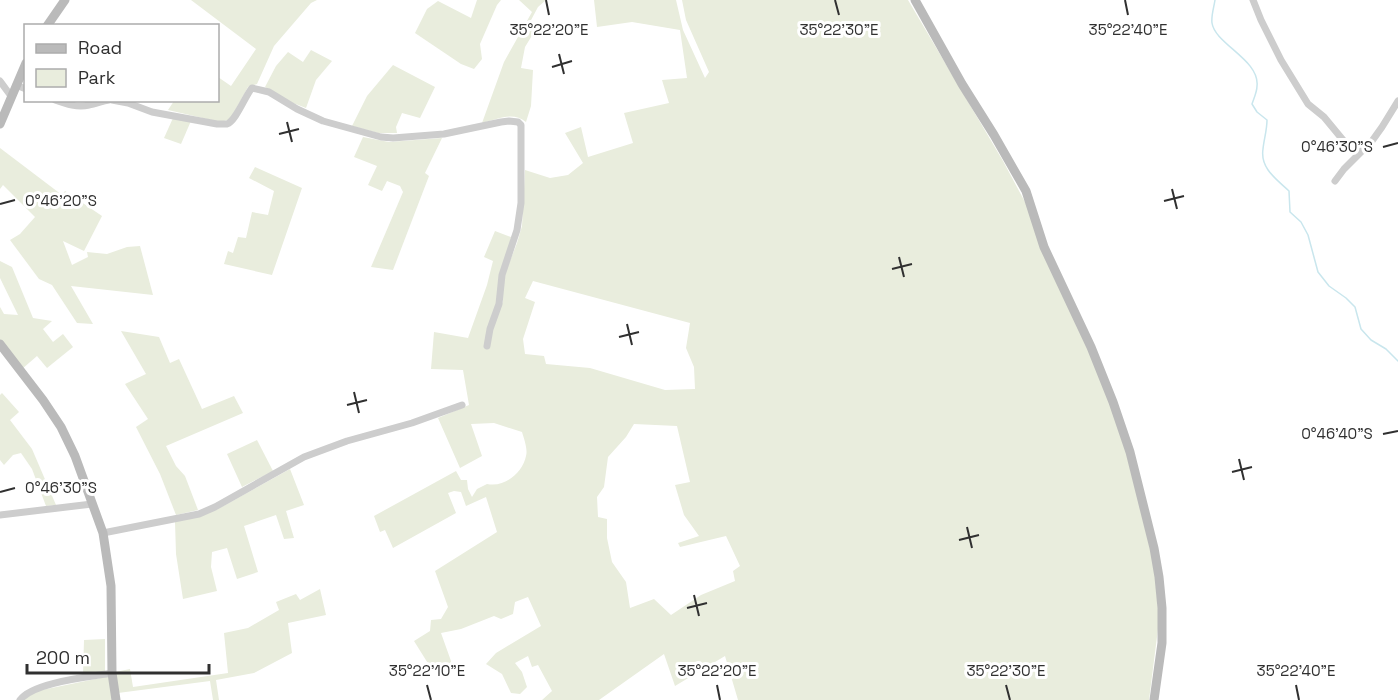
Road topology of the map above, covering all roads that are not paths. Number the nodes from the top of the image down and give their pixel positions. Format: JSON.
{"nodes":[{"id":1,"x":65,"y":0,"type":"edge"},
{"id":2,"x":915,"y":0,"type":"edge"},
{"id":3,"x":1254,"y":0,"type":"edge"},
{"id":4,"x":48,"y":24,"type":"edge"},
{"id":5,"x":24,"y":67,"type":"edge"},
{"id":6,"x":0,"y":81,"type":"edge"},
{"id":7,"x":16,"y":85,"type":"junction"},
{"id":8,"x":24,"y":88,"type":"edge"},
{"id":9,"x":11,"y":96,"type":"junction"},
{"id":10,"x":60,"y":102,"type":"edge"},
{"id":11,"x":99,"y":102,"type":"edge"},
{"id":12,"x":122,"y":102,"type":"edge"},
{"id":13,"x":1398,"y":102,"type":"edge"},
{"id":14,"x":0,"y":124,"type":"edge"},
{"id":15,"x":1363,"y":150,"type":"junction"},
{"id":16,"x":1335,"y":182,"type":"dead end"},
{"id":17,"x":0,"y":344,"type":"edge"},
{"id":18,"x":487,"y":346,"type":"dead end"},
{"id":19,"x":462,"y":405,"type":"dead end"},
{"id":20,"x":92,"y":504,"type":"junction"},
{"id":21,"x":0,"y":515,"type":"edge"},
{"id":22,"x":103,"y":533,"type":"junction"},
{"id":23,"x":112,"y":673,"type":"junction"},
{"id":24,"x":21,"y":700,"type":"edge"},
{"id":25,"x":116,"y":700,"type":"edge"},
{"id":26,"x":1154,"y":700,"type":"edge"}],
"edges":[{"from":1,"to":4,"type":"street"},
{"from":2,"to":26,"type":"street"},
{"from":3,"to":15,"type":"street"},
{"from":5,"to":7,"type":"street"},
{"from":6,"to":9,"type":"street"},
{"from":7,"to":8,"type":"street"},
{"from":7,"to":9,"type":"street"},
{"from":9,"to":14,"type":"street"},
{"from":10,"to":11,"type":"street"},
{"from":12,"to":18,"type":"street"},
{"from":13,"to":15,"type":"street"},
{"from":15,"to":16,"type":"street"},
{"from":17,"to":20,"type":"street"},
{"from":19,"to":22,"type":"street"},
{"from":20,"to":21,"type":"street"},
{"from":20,"to":22,"type":"street"},
{"from":22,"to":23,"type":"street"},
{"from":23,"to":24,"type":"street"},
{"from":23,"to":25,"type":"street"}]}
